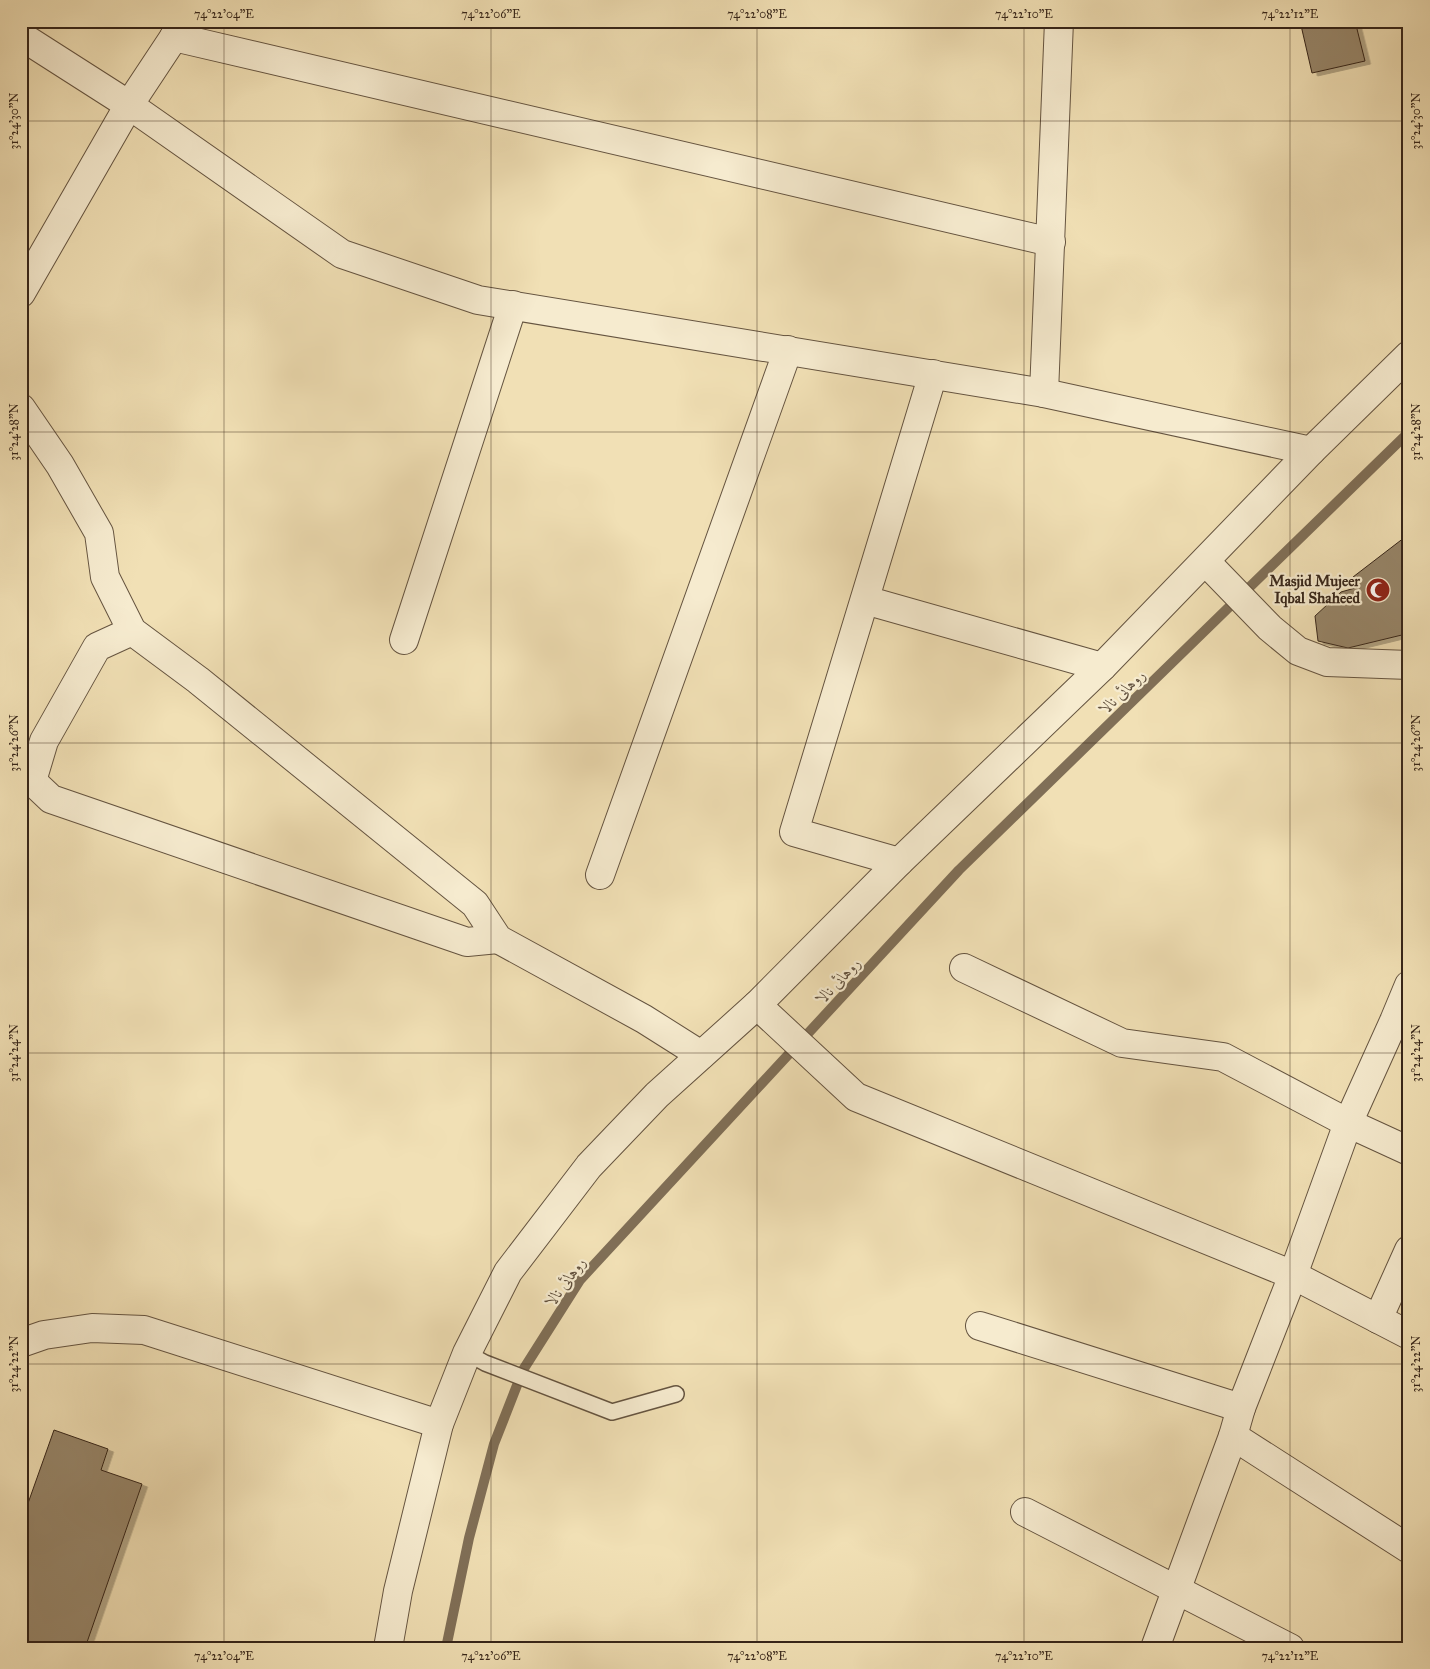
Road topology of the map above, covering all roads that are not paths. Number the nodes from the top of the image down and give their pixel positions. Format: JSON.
{"nodes":[{"id":1,"x":1059,"y":21,"type":"edge"},
{"id":2,"x":180,"y":29,"type":"edge"},
{"id":3,"x":21,"y":36,"type":"edge"},
{"id":4,"x":128,"y":105,"type":"junction"},
{"id":5,"x":1050,"y":242,"type":"junction"},
{"id":6,"x":21,"y":293,"type":"edge"},
{"id":7,"x":513,"y":306,"type":"junction"},
{"id":8,"x":788,"y":350,"type":"junction"},
{"id":9,"x":1405,"y":370,"type":"edge"},
{"id":10,"x":934,"y":374,"type":"junction"},
{"id":11,"x":1044,"y":393,"type":"junction"},
{"id":12,"x":21,"y":408,"type":"edge"},
{"id":13,"x":1310,"y":451,"type":"junction"},
{"id":14,"x":1213,"y":569,"type":"junction"},
{"id":15,"x":865,"y":600,"type":"junction"},
{"id":16,"x":132,"y":631,"type":"junction"},
{"id":17,"x":404,"y":640,"type":"dead end"},
{"id":18,"x":1409,"y":665,"type":"edge"},
{"id":19,"x":1102,"y":667,"type":"junction"},
{"id":20,"x":26,"y":782,"type":"edge"},
{"id":21,"x":899,"y":862,"type":"junction"},
{"id":22,"x":600,"y":875,"type":"dead end"},
{"id":23,"x":498,"y":939,"type":"junction"},
{"id":24,"x":964,"y":968,"type":"dead end"},
{"id":25,"x":1409,"y":985,"type":"edge"},
{"id":26,"x":766,"y":1014,"type":"junction"},
{"id":27,"x":701,"y":1055,"type":"junction"},
{"id":28,"x":1348,"y":1123,"type":"junction"},
{"id":29,"x":1409,"y":1151,"type":"edge"},
{"id":30,"x":1409,"y":1250,"type":"edge"},
{"id":31,"x":1293,"y":1275,"type":"junction"},
{"id":32,"x":1378,"y":1319,"type":"junction"},
{"id":33,"x":980,"y":1326,"type":"dead end"},
{"id":34,"x":1409,"y":1335,"type":"edge"},
{"id":35,"x":21,"y":1343,"type":"edge"},
{"id":36,"x":476,"y":1358,"type":"junction"},
{"id":37,"x":676,"y":1394,"type":"dead end"},
{"id":38,"x":1242,"y":1408,"type":"junction"},
{"id":39,"x":439,"y":1424,"type":"junction"},
{"id":40,"x":1233,"y":1436,"type":"junction"},
{"id":41,"x":1025,"y":1512,"type":"dead end"},
{"id":42,"x":1409,"y":1549,"type":"edge"},
{"id":43,"x":1176,"y":1591,"type":"junction"},
{"id":44,"x":388,"y":1648,"type":"edge"},
{"id":45,"x":1154,"y":1648,"type":"edge"},
{"id":46,"x":1290,"y":1648,"type":"edge"}],
"edges":[{"from":1,"to":5,"type":"street"},
{"from":2,"to":4,"type":"street"},
{"from":2,"to":5,"type":"street"},
{"from":3,"to":4,"type":"street"},
{"from":4,"to":6,"type":"street"},
{"from":4,"to":7,"type":"street"},
{"from":5,"to":11,"type":"street"},
{"from":7,"to":8,"type":"street"},
{"from":7,"to":17,"type":"street"},
{"from":8,"to":10,"type":"street"},
{"from":8,"to":22,"type":"street"},
{"from":9,"to":13,"type":"street"},
{"from":10,"to":11,"type":"street"},
{"from":10,"to":15,"type":"street"},
{"from":11,"to":13,"type":"street"},
{"from":12,"to":16,"type":"street"},
{"from":13,"to":14,"type":"street"},
{"from":14,"to":18,"type":"street"},
{"from":14,"to":19,"type":"street"},
{"from":15,"to":19,"type":"street"},
{"from":15,"to":21,"type":"street"},
{"from":16,"to":20,"type":"street"},
{"from":16,"to":23,"type":"street"},
{"from":19,"to":21,"type":"street"},
{"from":20,"to":23,"type":"street"},
{"from":21,"to":26,"type":"street"},
{"from":23,"to":27,"type":"street"},
{"from":24,"to":28,"type":"street"},
{"from":25,"to":28,"type":"street"},
{"from":26,"to":27,"type":"street"},
{"from":26,"to":31,"type":"street"},
{"from":27,"to":36,"type":"street"},
{"from":28,"to":29,"type":"street"},
{"from":28,"to":31,"type":"street"},
{"from":30,"to":32,"type":"street"},
{"from":31,"to":32,"type":"street"},
{"from":31,"to":38,"type":"street"},
{"from":32,"to":34,"type":"street"},
{"from":33,"to":38,"type":"street"},
{"from":35,"to":39,"type":"street"},
{"from":36,"to":37,"type":"lane"},
{"from":36,"to":39,"type":"street"},
{"from":38,"to":40,"type":"street"},
{"from":39,"to":44,"type":"street"},
{"from":40,"to":42,"type":"street"},
{"from":40,"to":43,"type":"street"},
{"from":41,"to":43,"type":"street"},
{"from":43,"to":45,"type":"street"},
{"from":43,"to":46,"type":"street"}]}
